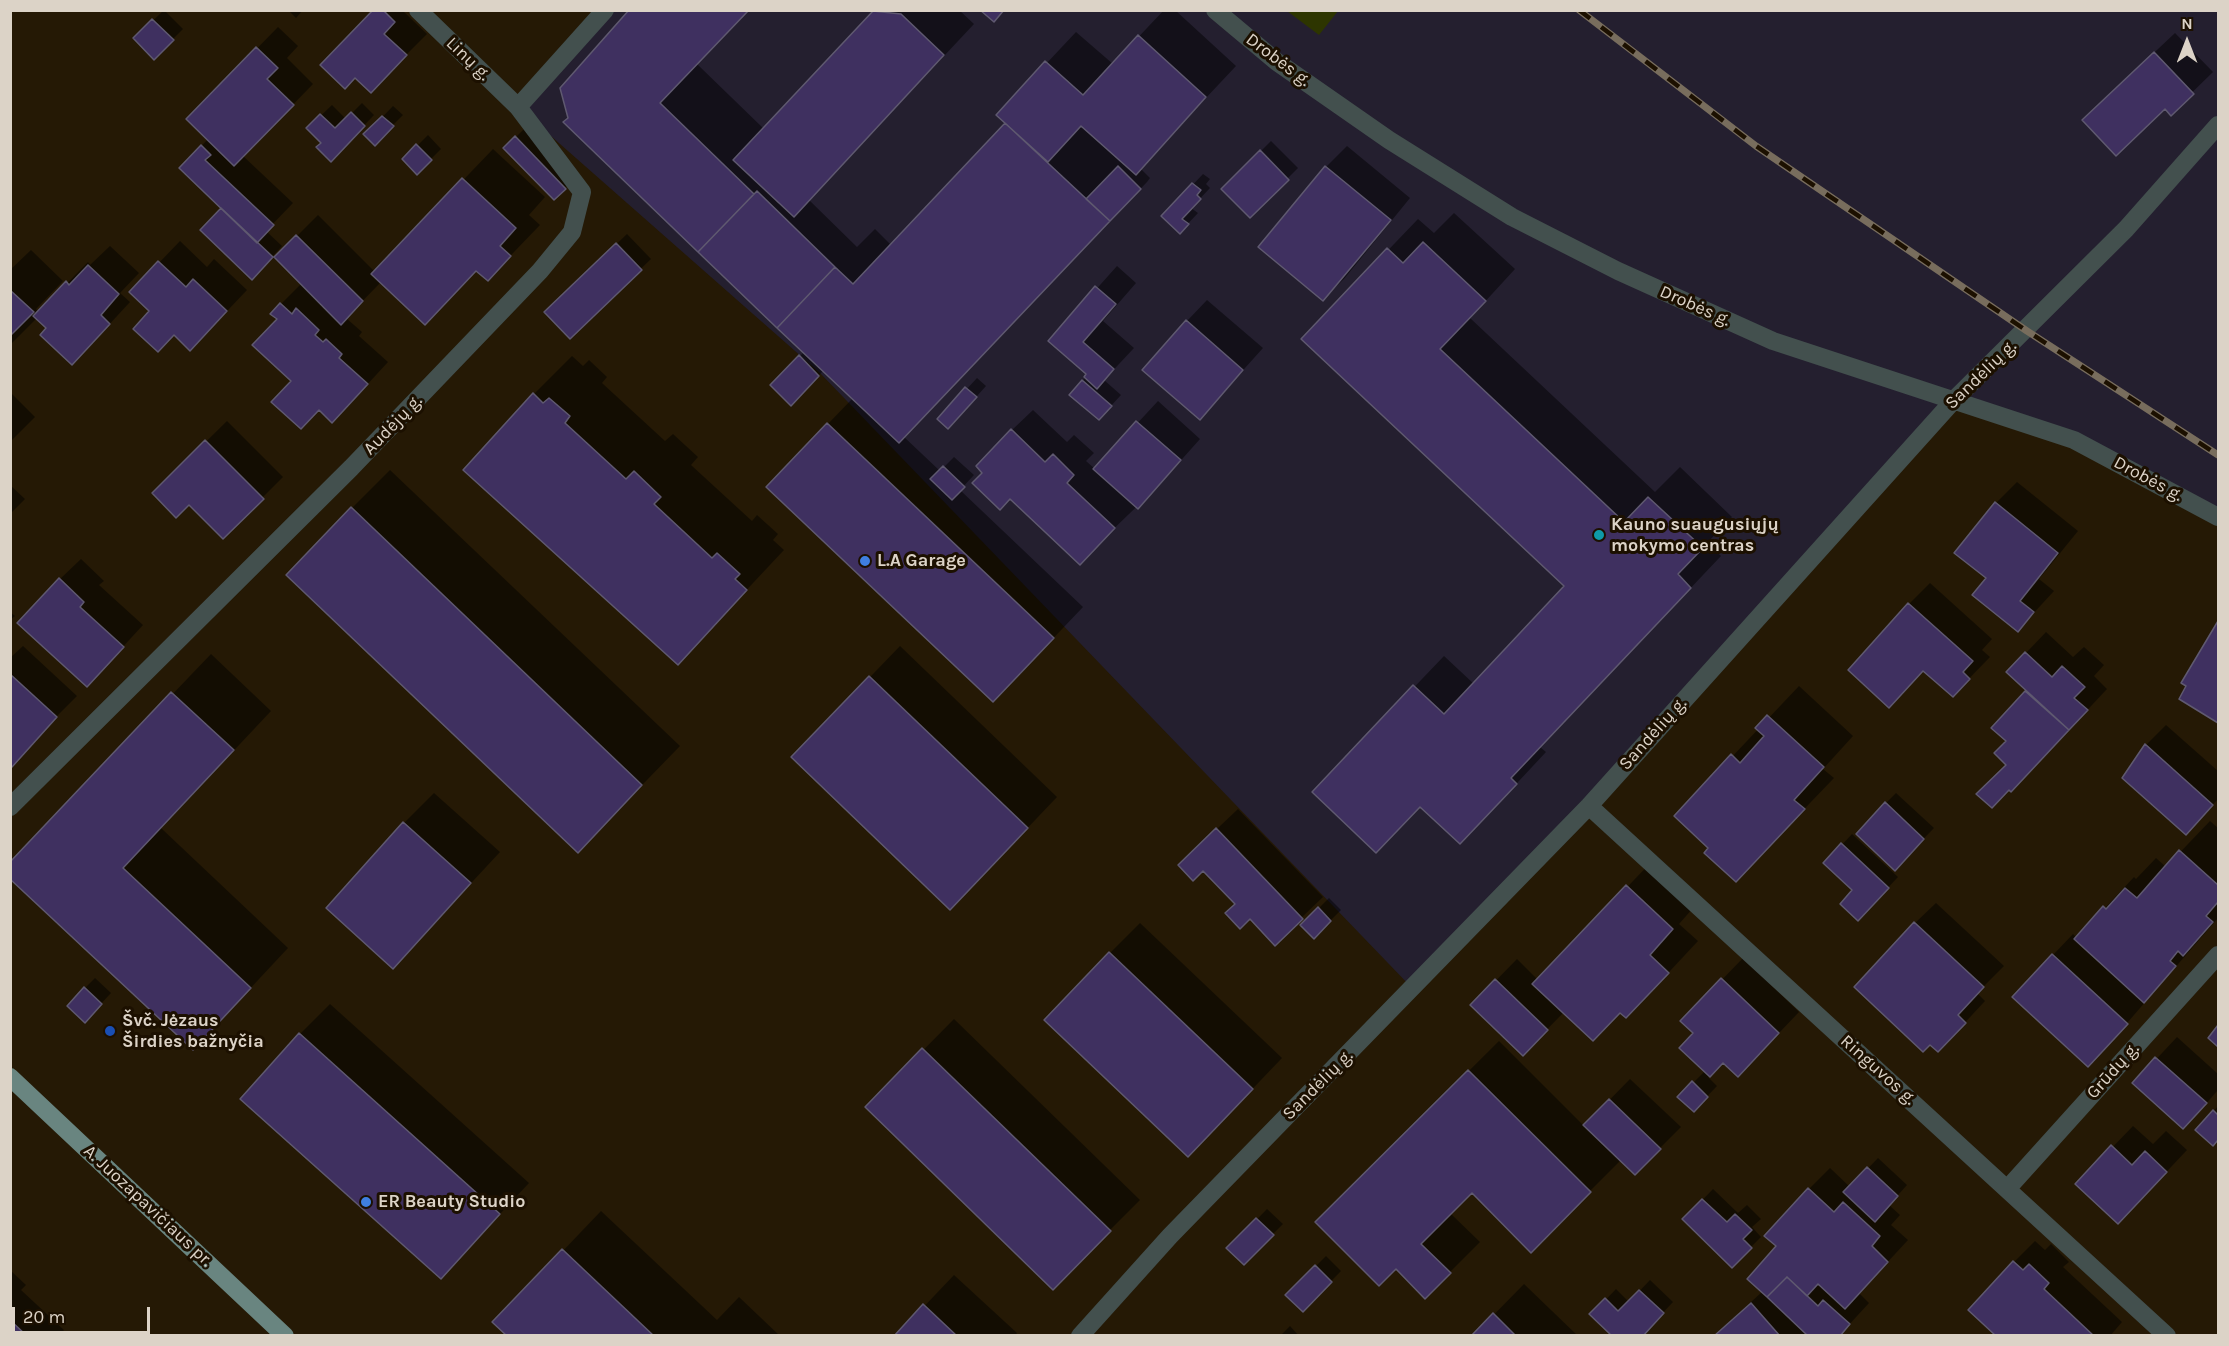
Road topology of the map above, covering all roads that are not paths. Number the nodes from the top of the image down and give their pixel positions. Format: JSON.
{"nodes":[{"id":1,"x":417,"y":10,"type":"edge"},
{"id":2,"x":605,"y":10,"type":"edge"},
{"id":3,"x":1215,"y":10,"type":"edge"},
{"id":4,"x":518,"y":107,"type":"junction"},
{"id":5,"x":2218,"y":125,"type":"edge"},
{"id":6,"x":1954,"y":400,"type":"junction"},
{"id":7,"x":2218,"y":517,"type":"edge"},
{"id":8,"x":1589,"y":806,"type":"junction"},
{"id":9,"x":10,"y":807,"type":"edge"},
{"id":10,"x":2218,"y":954,"type":"edge"},
{"id":11,"x":10,"y":1077,"type":"edge"},
{"id":12,"x":2008,"y":1188,"type":"junction"},
{"id":13,"x":285,"y":1335,"type":"edge"},
{"id":14,"x":1080,"y":1335,"type":"edge"},
{"id":15,"x":2167,"y":1335,"type":"edge"}],
"edges":[{"from":1,"to":4,"type":"street","name":"Linų g."},
{"from":2,"to":4,"type":"street"},
{"from":3,"to":6,"type":"street","name":"Drobės g."},
{"from":4,"to":9,"type":"street","name":"Audėjų g."},
{"from":5,"to":6,"type":"street","name":"Sandėlių g."},
{"from":6,"to":7,"type":"street","name":"Drobės g."},
{"from":6,"to":8,"type":"street","name":"Sandėlių g."},
{"from":8,"to":12,"type":"street","name":"Ringuvos g."},
{"from":8,"to":14,"type":"street","name":"Sandėlių g."},
{"from":10,"to":12,"type":"street","name":"Grūdų g."},
{"from":11,"to":13,"type":"main road","name":"A. Juozapavičiaus pr."},
{"from":12,"to":15,"type":"street","name":"Ringuvos g."}]}
